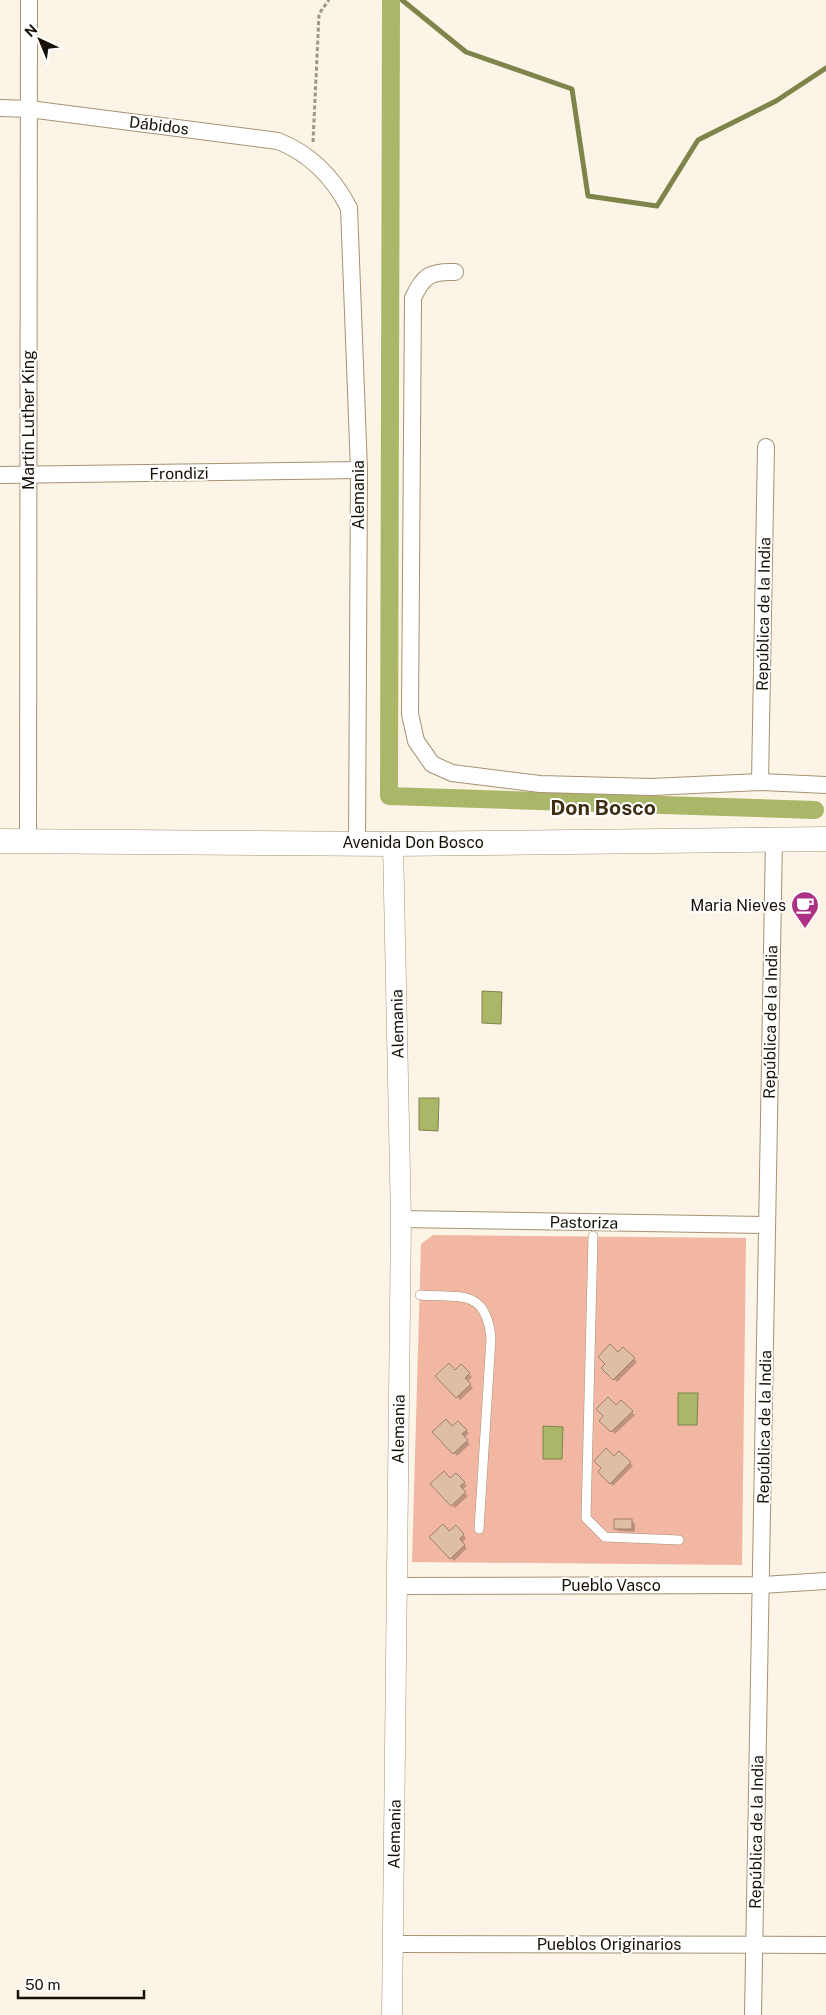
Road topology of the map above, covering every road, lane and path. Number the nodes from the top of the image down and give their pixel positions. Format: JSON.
{"nodes":[{"id":1,"x":29,"y":0,"type":"edge"},
{"id":2,"x":329,"y":0,"type":"edge"},
{"id":3,"x":0,"y":108,"type":"edge"},
{"id":4,"x":29,"y":108,"type":"junction"},
{"id":5,"x":312,"y":160,"type":"junction"},
{"id":6,"x":455,"y":272,"type":"dead end"},
{"id":7,"x":766,"y":447,"type":"dead end"},
{"id":8,"x":358,"y":470,"type":"junction"},
{"id":9,"x":0,"y":474,"type":"edge"},
{"id":10,"x":28,"y":475,"type":"junction"},
{"id":11,"x":760,"y":782,"type":"junction"},
{"id":12,"x":826,"y":785,"type":"edge"},
{"id":13,"x":774,"y":839,"type":"junction"},
{"id":14,"x":826,"y":839,"type":"edge"},
{"id":15,"x":0,"y":840,"type":"edge"},
{"id":16,"x":28,"y":841,"type":"junction"},
{"id":17,"x":357,"y":843,"type":"junction"},
{"id":18,"x":393,"y":844,"type":"junction"},
{"id":19,"x":400,"y":1220,"type":"junction"},
{"id":20,"x":767,"y":1225,"type":"junction"},
{"id":21,"x":593,"y":1236,"type":"dead end"},
{"id":22,"x":420,"y":1295,"type":"dead end"},
{"id":23,"x":479,"y":1529,"type":"dead end"},
{"id":24,"x":679,"y":1540,"type":"dead end"},
{"id":25,"x":826,"y":1582,"type":"edge"},
{"id":26,"x":761,"y":1585,"type":"junction"},
{"id":27,"x":396,"y":1586,"type":"junction"},
{"id":28,"x":393,"y":1944,"type":"junction"},
{"id":29,"x":754,"y":1944,"type":"junction"},
{"id":30,"x":826,"y":1945,"type":"edge"},
{"id":31,"x":392,"y":2015,"type":"edge"},
{"id":32,"x":753,"y":2015,"type":"edge"}],
"edges":[{"from":1,"to":4,"type":"street","name":"Martin Luther King"},
{"from":2,"to":5,"type":"path"},
{"from":3,"to":4,"type":"street","name":"Dábidos"},
{"from":4,"to":5,"type":"street","name":"Dábidos"},
{"from":4,"to":10,"type":"street","name":"Martin Luther King"},
{"from":5,"to":8,"type":"street","name":"Alemania"},
{"from":6,"to":11,"type":"street"},
{"from":7,"to":11,"type":"street","name":"República de la India"},
{"from":8,"to":10,"type":"street","name":"Frondizi"},
{"from":8,"to":17,"type":"street","name":"Alemania"},
{"from":9,"to":10,"type":"street","name":"Frondizi"},
{"from":10,"to":16,"type":"street","name":"Martin Luther King"},
{"from":11,"to":12,"type":"street"},
{"from":13,"to":14,"type":"main road","name":"Avenida Don Bosco"},
{"from":13,"to":18,"type":"main road","name":"Avenida Don Bosco"},
{"from":13,"to":20,"type":"street","name":"República de la India"},
{"from":15,"to":16,"type":"main road","name":"Avenida Don Bosco"},
{"from":16,"to":17,"type":"main road","name":"Avenida Don Bosco"},
{"from":17,"to":18,"type":"main road","name":"Avenida Don Bosco"},
{"from":18,"to":19,"type":"street","name":"Alemania"},
{"from":19,"to":20,"type":"street","name":"Pastoriza"},
{"from":19,"to":27,"type":"street","name":"Alemania"},
{"from":20,"to":26,"type":"street","name":"República de la India"},
{"from":21,"to":24,"type":"lane"},
{"from":22,"to":23,"type":"lane"},
{"from":25,"to":26,"type":"street","name":"Pueblo Vasco"},
{"from":26,"to":27,"type":"street","name":"Pueblo Vasco"},
{"from":26,"to":29,"type":"street","name":"República de la India"},
{"from":27,"to":28,"type":"street","name":"Alemania"},
{"from":28,"to":29,"type":"street","name":"Pueblos Originarios"},
{"from":28,"to":31,"type":"street","name":"Alemania"},
{"from":29,"to":30,"type":"street","name":"Pueblos Originarios"},
{"from":29,"to":32,"type":"street","name":"República de la India"}]}
